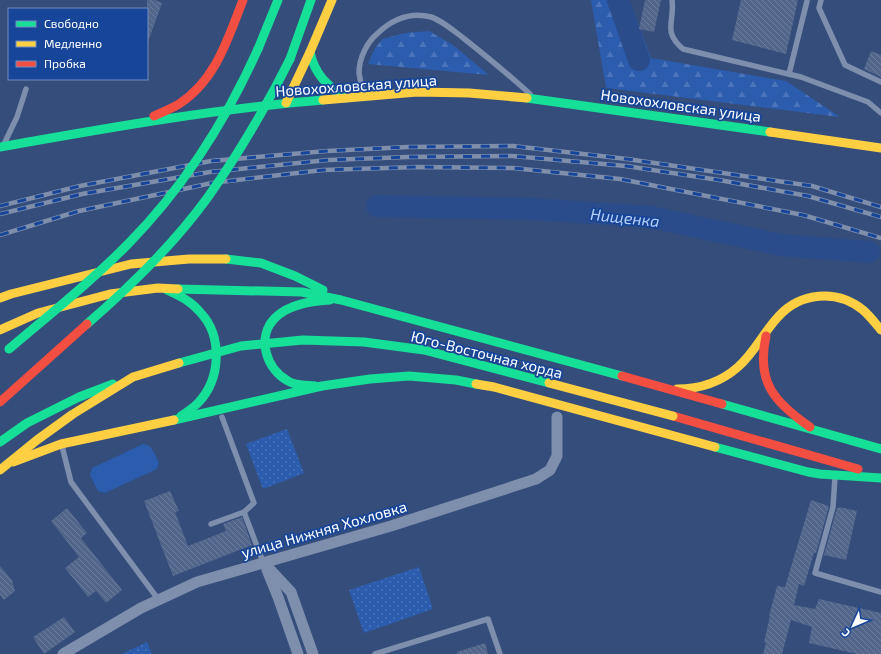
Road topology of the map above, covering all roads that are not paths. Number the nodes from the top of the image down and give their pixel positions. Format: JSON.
{"nodes":[{"id":1,"x":243,"y":0,"type":"edge"},
{"id":2,"x":278,"y":0,"type":"edge"},
{"id":3,"x":311,"y":0,"type":"edge"},
{"id":4,"x":332,"y":0,"type":"edge"},
{"id":5,"x":672,"y":0,"type":"edge"},
{"id":6,"x":821,"y":0,"type":"edge"},
{"id":7,"x":807,"y":2,"type":"dead end"},
{"id":8,"x":310,"y":52,"type":"junction"},
{"id":9,"x":789,"y":74,"type":"junction"},
{"id":10,"x":881,"y":82,"type":"edge"},
{"id":11,"x":26,"y":89,"type":"dead end"},
{"id":12,"x":364,"y":97,"type":"junction"},
{"id":13,"x":345,"y":98,"type":"junction"},
{"id":14,"x":535,"y":99,"type":"junction"},
{"id":15,"x":286,"y":103,"type":"junction"},
{"id":16,"x":881,"y":113,"type":"edge"},
{"id":17,"x":140,"y":122,"type":"junction"},
{"id":18,"x":2,"y":146,"type":"edge"},
{"id":19,"x":881,"y":148,"type":"edge"},
{"id":20,"x":158,"y":288,"type":"junction"},
{"id":21,"x":0,"y":298,"type":"edge"},
{"id":22,"x":341,"y":300,"type":"junction"},
{"id":23,"x":772,"y":325,"type":"junction"},
{"id":24,"x":0,"y":330,"type":"edge"},
{"id":25,"x":881,"y":330,"type":"edge"},
{"id":26,"x":0,"y":357,"type":"edge"},
{"id":27,"x":133,"y":377,"type":"junction"},
{"id":28,"x":322,"y":386,"type":"junction"},
{"id":29,"x":669,"y":388,"type":"junction"},
{"id":30,"x":0,"y":402,"type":"edge"},
{"id":31,"x":222,"y":417,"type":"dead end"},
{"id":32,"x":557,"y":417,"type":"dead end"},
{"id":33,"x":172,"y":421,"type":"junction"},
{"id":34,"x":813,"y":429,"type":"junction"},
{"id":35,"x":0,"y":442,"type":"edge"},
{"id":36,"x":62,"y":444,"type":"junction"},
{"id":37,"x":881,"y":449,"type":"edge"},
{"id":38,"x":0,"y":469,"type":"edge"},
{"id":39,"x":835,"y":475,"type":"junction"},
{"id":40,"x":881,"y":477,"type":"edge"},
{"id":41,"x":244,"y":512,"type":"junction"},
{"id":42,"x":211,"y":524,"type":"dead end"},
{"id":43,"x":263,"y":562,"type":"junction"},
{"id":44,"x":881,"y":592,"type":"edge"},
{"id":45,"x":158,"y":599,"type":"junction"},
{"id":46,"x":63,"y":654,"type":"edge"},
{"id":47,"x":298,"y":654,"type":"edge"},
{"id":48,"x":313,"y":654,"type":"edge"},
{"id":49,"x":375,"y":654,"type":"edge"},
{"id":50,"x":500,"y":654,"type":"edge"}],
"edges":[{"from":1,"to":17,"type":"main road"},
{"from":2,"to":26,"type":"main road","bridge":true},
{"from":3,"to":30,"type":"main road","bridge":true},
{"from":4,"to":8,"type":"main road"},
{"from":5,"to":9,"type":"lane"},
{"from":6,"to":10,"type":"lane"},
{"from":7,"to":9,"type":"lane"},
{"from":8,"to":13,"type":"main road"},
{"from":8,"to":15,"type":"main road"},
{"from":9,"to":16,"type":"lane"},
{"from":11,"to":18,"type":"lane"},
{"from":12,"to":13,"type":"main road","name":"Новохохловская улица"},
{"from":12,"to":14,"type":"main road","name":"Новохохловская улица"},
{"from":12,"to":14,"type":"lane"},
{"from":13,"to":15,"type":"main road","name":"Новохохловская улица"},
{"from":14,"to":19,"type":"main road","name":"Новохохловская улица"},
{"from":15,"to":17,"type":"main road","name":"Новохохловская улица"},
{"from":17,"to":18,"type":"main road","name":"Новохохловская улица"},
{"from":20,"to":22,"type":"main road","name":"Юго-Восточная хорда"},
{"from":20,"to":24,"type":"main road","name":"Юго-Восточная хорда","bridge":true},
{"from":20,"to":33,"type":"main road"},
{"from":21,"to":22,"type":"main road"},
{"from":22,"to":28,"type":"main road"},
{"from":22,"to":29,"type":"main road","name":"Юго-Восточная хорда"},
{"from":23,"to":25,"type":"main road"},
{"from":23,"to":29,"type":"main road"},
{"from":23,"to":34,"type":"main road"},
{"from":27,"to":35,"type":"main road","name":"Юго-Восточная хорда","bridge":true},
{"from":27,"to":38,"type":"main road","bridge":true},
{"from":27,"to":40,"type":"main road","name":"Юго-Восточная хорда","bridge":true},
{"from":28,"to":33,"type":"main road"},
{"from":28,"to":39,"type":"main road"},
{"from":29,"to":34,"type":"main road","name":"Юго-Восточная хорда"},
{"from":31,"to":41,"type":"lane"},
{"from":32,"to":43,"type":"street","name":"улица Нижняя Хохловка"},
{"from":33,"to":36,"type":"main road"},
{"from":34,"to":37,"type":"main road","name":"Юго-Восточная хорда"},
{"from":36,"to":38,"type":"main road"},
{"from":36,"to":45,"type":"lane"},
{"from":39,"to":40,"type":"main road"},
{"from":39,"to":44,"type":"lane"},
{"from":41,"to":42,"type":"lane"},
{"from":41,"to":43,"type":"lane"},
{"from":43,"to":45,"type":"street","name":"улица Нижняя Хохловка"},
{"from":43,"to":47,"type":"street"},
{"from":43,"to":48,"type":"street"},
{"from":45,"to":46,"type":"street","name":"улица Нижняя Хохловка"},
{"from":49,"to":50,"type":"lane"}]}
